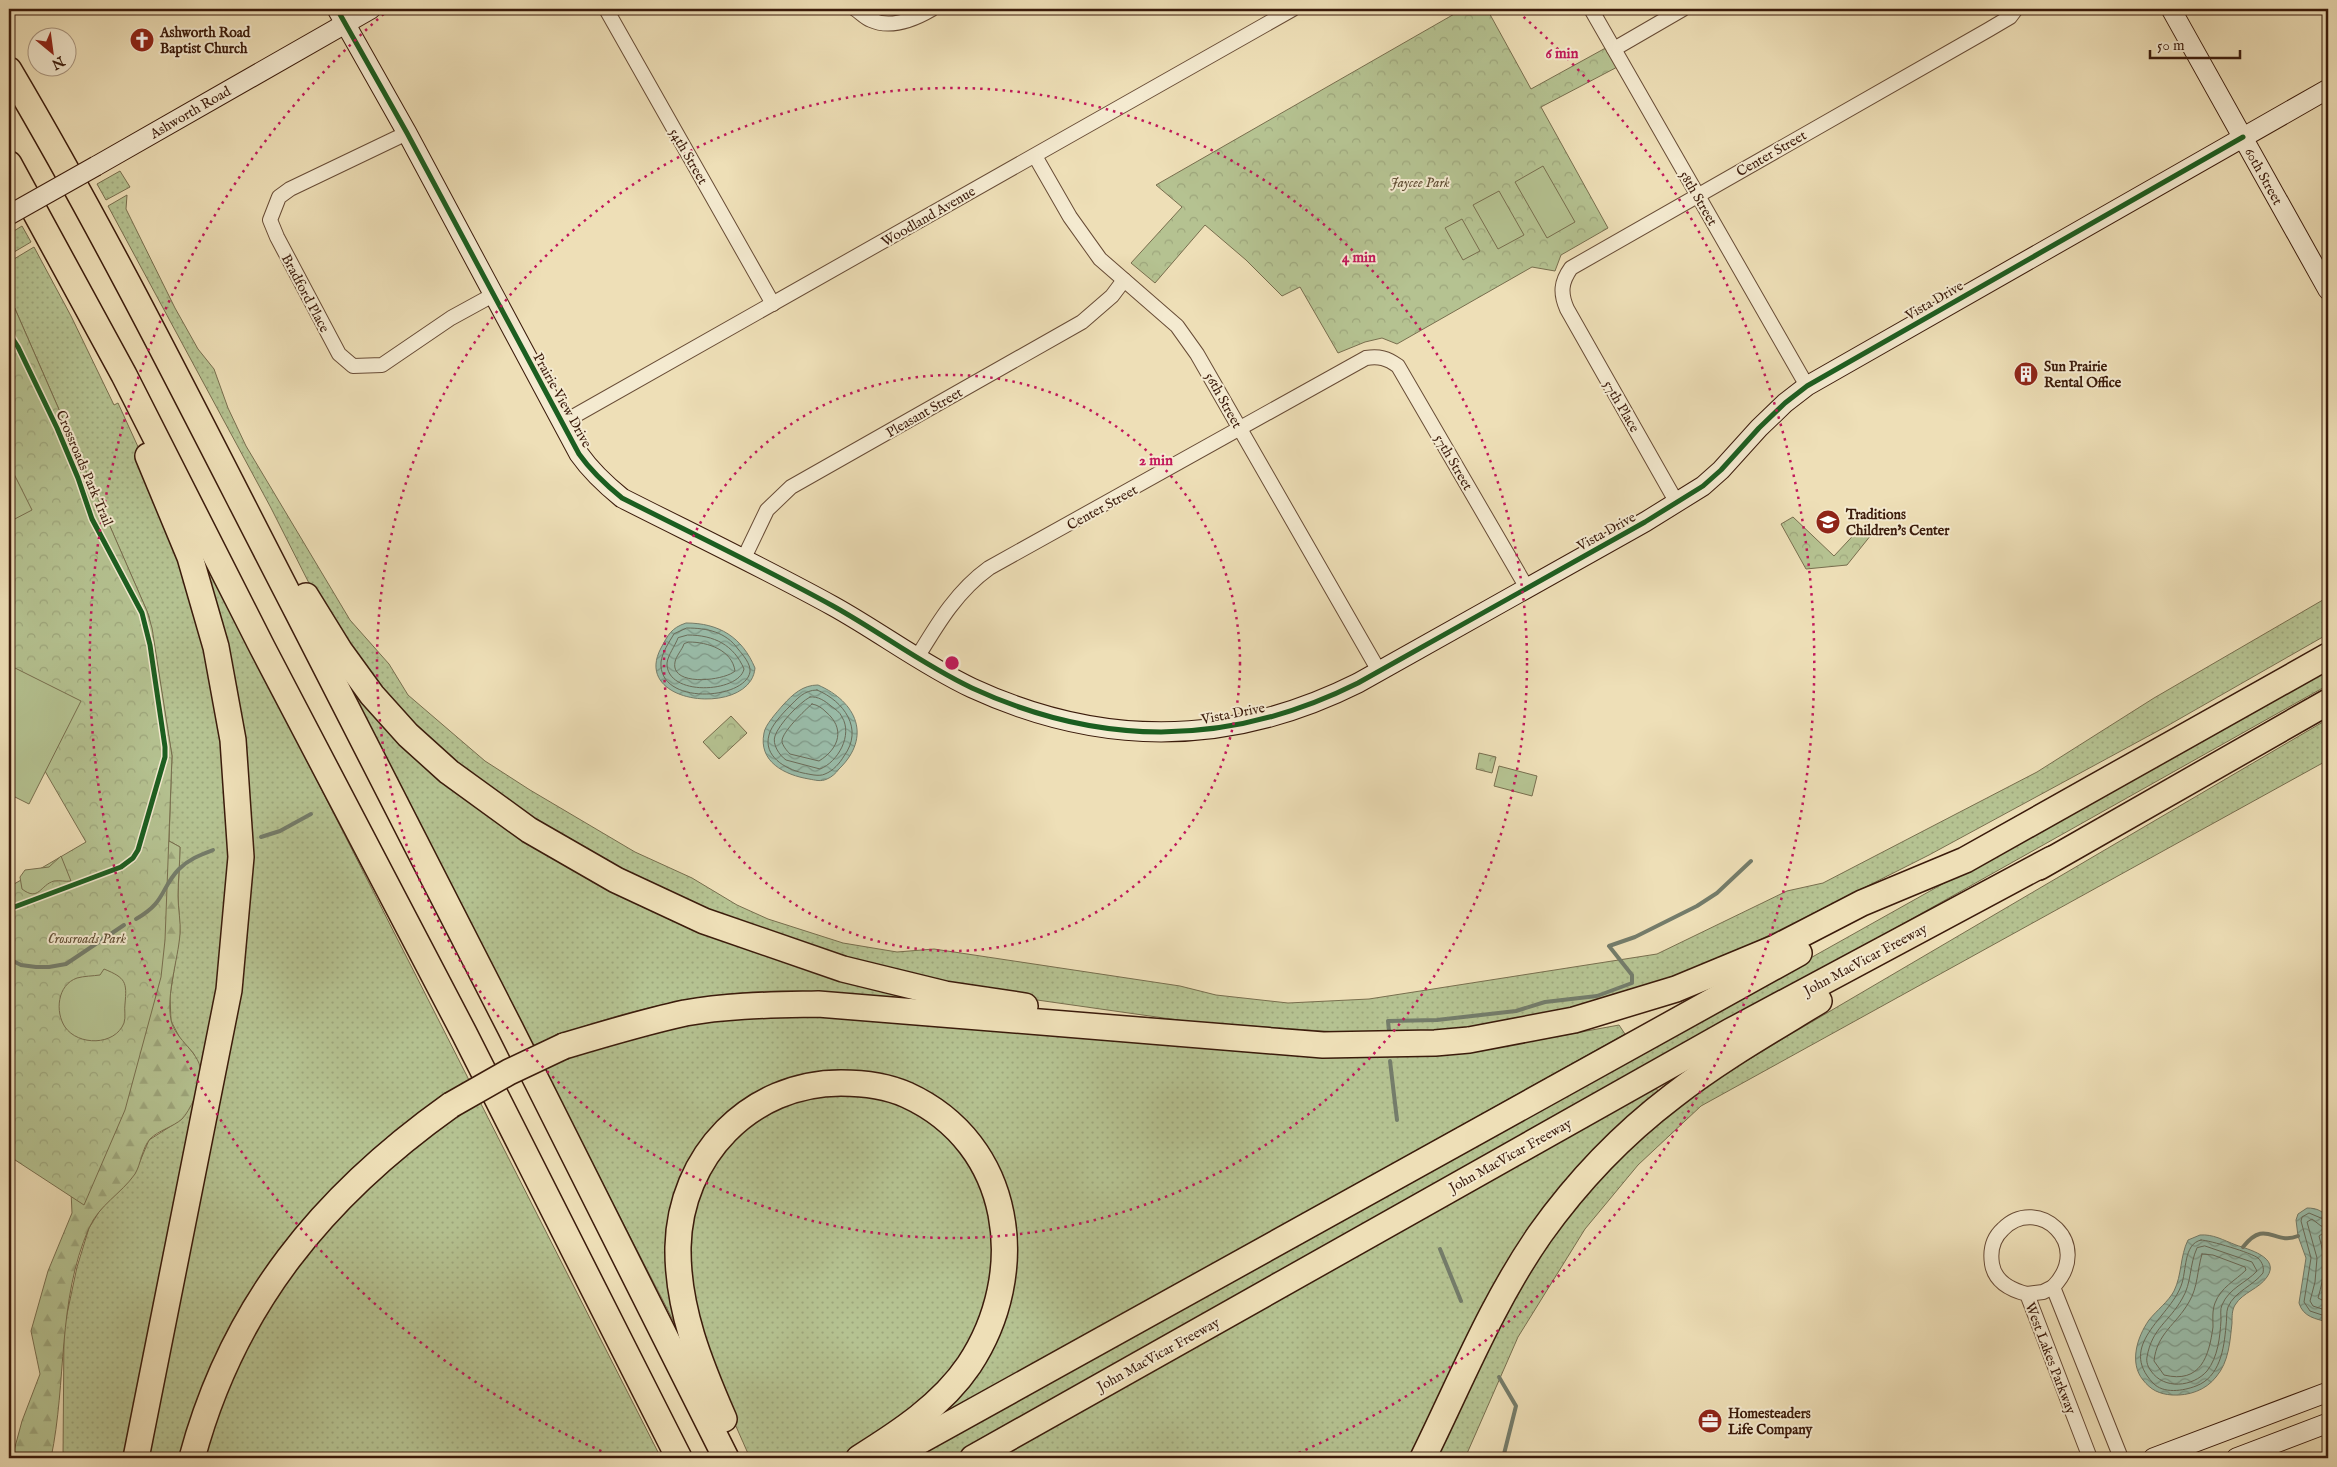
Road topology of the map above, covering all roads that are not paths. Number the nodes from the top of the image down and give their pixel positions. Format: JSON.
{"nodes":[{"id":1,"x":371,"y":9,"type":"edge"},
{"id":2,"x":606,"y":9,"type":"edge"},
{"id":3,"x":855,"y":9,"type":"edge"},
{"id":4,"x":932,"y":9,"type":"edge"},
{"id":5,"x":1293,"y":9,"type":"edge"},
{"id":6,"x":1591,"y":9,"type":"edge"},
{"id":7,"x":1683,"y":9,"type":"edge"},
{"id":8,"x":2172,"y":9,"type":"edge"},
{"id":9,"x":2013,"y":13,"type":"edge"},
{"id":10,"x":342,"y":16,"type":"edge"},
{"id":11,"x":1614,"y":49,"type":"junction"},
{"id":12,"x":9,"y":70,"type":"edge"},
{"id":13,"x":2328,"y":89,"type":"edge"},
{"id":14,"x":407,"y":133,"type":"junction"},
{"id":15,"x":2243,"y":137,"type":"junction"},
{"id":16,"x":1035,"y":156,"type":"junction"},
{"id":17,"x":9,"y":164,"type":"edge"},
{"id":18,"x":1697,"y":195,"type":"junction"},
{"id":19,"x":9,"y":215,"type":"edge"},
{"id":20,"x":52,"y":242,"type":"junction"},
{"id":21,"x":1124,"y":280,"type":"junction"},
{"id":22,"x":2328,"y":290,"type":"edge"},
{"id":23,"x":493,"y":295,"type":"junction"},
{"id":24,"x":773,"y":304,"type":"junction"},
{"id":25,"x":1567,"y":309,"type":"joint"},
{"id":26,"x":1366,"y":358,"type":"joint"},
{"id":27,"x":1807,"y":386,"type":"junction"},
{"id":28,"x":562,"y":424,"type":"junction"},
{"id":29,"x":1240,"y":429,"type":"junction"},
{"id":30,"x":220,"y":462,"type":"junction"},
{"id":31,"x":1677,"y":503,"type":"junction"},
{"id":32,"x":743,"y":560,"type":"junction"},
{"id":33,"x":1527,"y":588,"type":"junction"},
{"id":34,"x":918,"y":656,"type":"junction"},
{"id":35,"x":2328,"y":656,"type":"edge"},
{"id":36,"x":1379,"y":671,"type":"junction"},
{"id":37,"x":2328,"y":702,"type":"edge"},
{"id":38,"x":2052,"y":859,"type":"junction"},
{"id":39,"x":1965,"y":860,"type":"junction"},
{"id":40,"x":1173,"y":1033,"type":"junction"},
{"id":41,"x":2053,"y":1287,"type":"junction"},
{"id":42,"x":2027,"y":1294,"type":"junction"},
{"id":43,"x":2328,"y":1392,"type":"edge"},
{"id":44,"x":2328,"y":1423,"type":"edge"},
{"id":45,"x":661,"y":1424,"type":"junction"},
{"id":46,"x":136,"y":1458,"type":"edge"},
{"id":47,"x":192,"y":1458,"type":"edge"},
{"id":48,"x":675,"y":1458,"type":"edge"},
{"id":49,"x":679,"y":1458,"type":"edge"},
{"id":50,"x":726,"y":1458,"type":"edge"},
{"id":51,"x":740,"y":1458,"type":"edge"},
{"id":52,"x":859,"y":1458,"type":"edge"},
{"id":53,"x":889,"y":1458,"type":"edge"},
{"id":54,"x":973,"y":1458,"type":"edge"},
{"id":55,"x":1423,"y":1458,"type":"edge"},
{"id":56,"x":2090,"y":1458,"type":"edge"},
{"id":57,"x":2121,"y":1458,"type":"edge"},
{"id":58,"x":2154,"y":1458,"type":"edge"},
{"id":59,"x":2236,"y":1458,"type":"edge"}],
"edges":[{"from":1,"to":10,"type":"street","name":"Ashworth Road"},
{"from":2,"to":24,"type":"street","name":"54th Street"},
{"from":3,"to":4,"type":"street"},
{"from":5,"to":16,"type":"street","name":"Woodland Avenue"},
{"from":6,"to":11,"type":"street","name":"58th Street"},
{"from":7,"to":11,"type":"street"},
{"from":8,"to":15,"type":"street","name":"60th Street"},
{"from":9,"to":18,"type":"street","name":"Center Street"},
{"from":10,"to":14,"type":"street","name":"Prairie View Drive"},
{"from":10,"to":19,"type":"street","name":"Ashworth Road","bridge":true},
{"from":11,"to":18,"type":"street","name":"58th Street"},
{"from":12,"to":30,"type":"highway"},
{"from":13,"to":15,"type":"street","name":"Vista Drive"},
{"from":14,"to":23,"type":"street","name":"Prairie View Drive"},
{"from":14,"to":23,"type":"street","name":"Bradford Place"},
{"from":15,"to":22,"type":"street","name":"60th Street"},
{"from":15,"to":27,"type":"street","name":"Vista Drive"},
{"from":16,"to":21,"type":"street","name":"56th Street"},
{"from":16,"to":24,"type":"street","name":"Woodland Avenue"},
{"from":17,"to":20,"type":"highway"},
{"from":18,"to":25,"type":"street","name":"Center Street"},
{"from":18,"to":27,"type":"street","name":"58th Street"},
{"from":20,"to":45,"type":"highway"},
{"from":20,"to":46,"type":"highway"},
{"from":21,"to":29,"type":"street","name":"56th Street"},
{"from":21,"to":32,"type":"street","name":"Pleasant Street"},
{"from":23,"to":28,"type":"street","name":"Prairie View Drive"},
{"from":24,"to":28,"type":"street","name":"Woodland Avenue"},
{"from":25,"to":31,"type":"street","name":"57th Place"},
{"from":26,"to":29,"type":"street","name":"Center Street"},
{"from":26,"to":33,"type":"street","name":"57th Street"},
{"from":27,"to":31,"type":"street","name":"Vista Drive"},
{"from":28,"to":32,"type":"street","name":"Prairie View Drive"},
{"from":29,"to":34,"type":"street","name":"Center Street"},
{"from":29,"to":36,"type":"street","name":"56th Street"},
{"from":30,"to":40,"type":"highway"},
{"from":30,"to":50,"type":"highway"},
{"from":31,"to":33,"type":"street","name":"Vista Drive"},
{"from":32,"to":34,"type":"street","name":"Prairie View Drive"},
{"from":33,"to":36,"type":"street","name":"Vista Drive"},
{"from":34,"to":36,"type":"street","name":"Vista Drive"},
{"from":35,"to":39,"type":"highway"},
{"from":37,"to":38,"type":"highway"},
{"from":38,"to":54,"type":"highway","name":"John MacVicar Freeway"},
{"from":38,"to":55,"type":"highway"},
{"from":39,"to":40,"type":"highway"},
{"from":39,"to":53,"type":"highway"},
{"from":40,"to":47,"type":"highway","bridge":true},
{"from":41,"to":42,"type":"street"},
{"from":41,"to":42,"type":"street","name":"West Lakes Parkway"},
{"from":41,"to":57,"type":"street","name":"West Lakes Parkway"},
{"from":42,"to":56,"type":"street","name":"West Lakes Parkway"},
{"from":43,"to":58,"type":"street"},
{"from":44,"to":59,"type":"street"},
{"from":45,"to":48,"type":"highway"},
{"from":45,"to":49,"type":"highway"},
{"from":51,"to":52,"type":"highway"}]}
